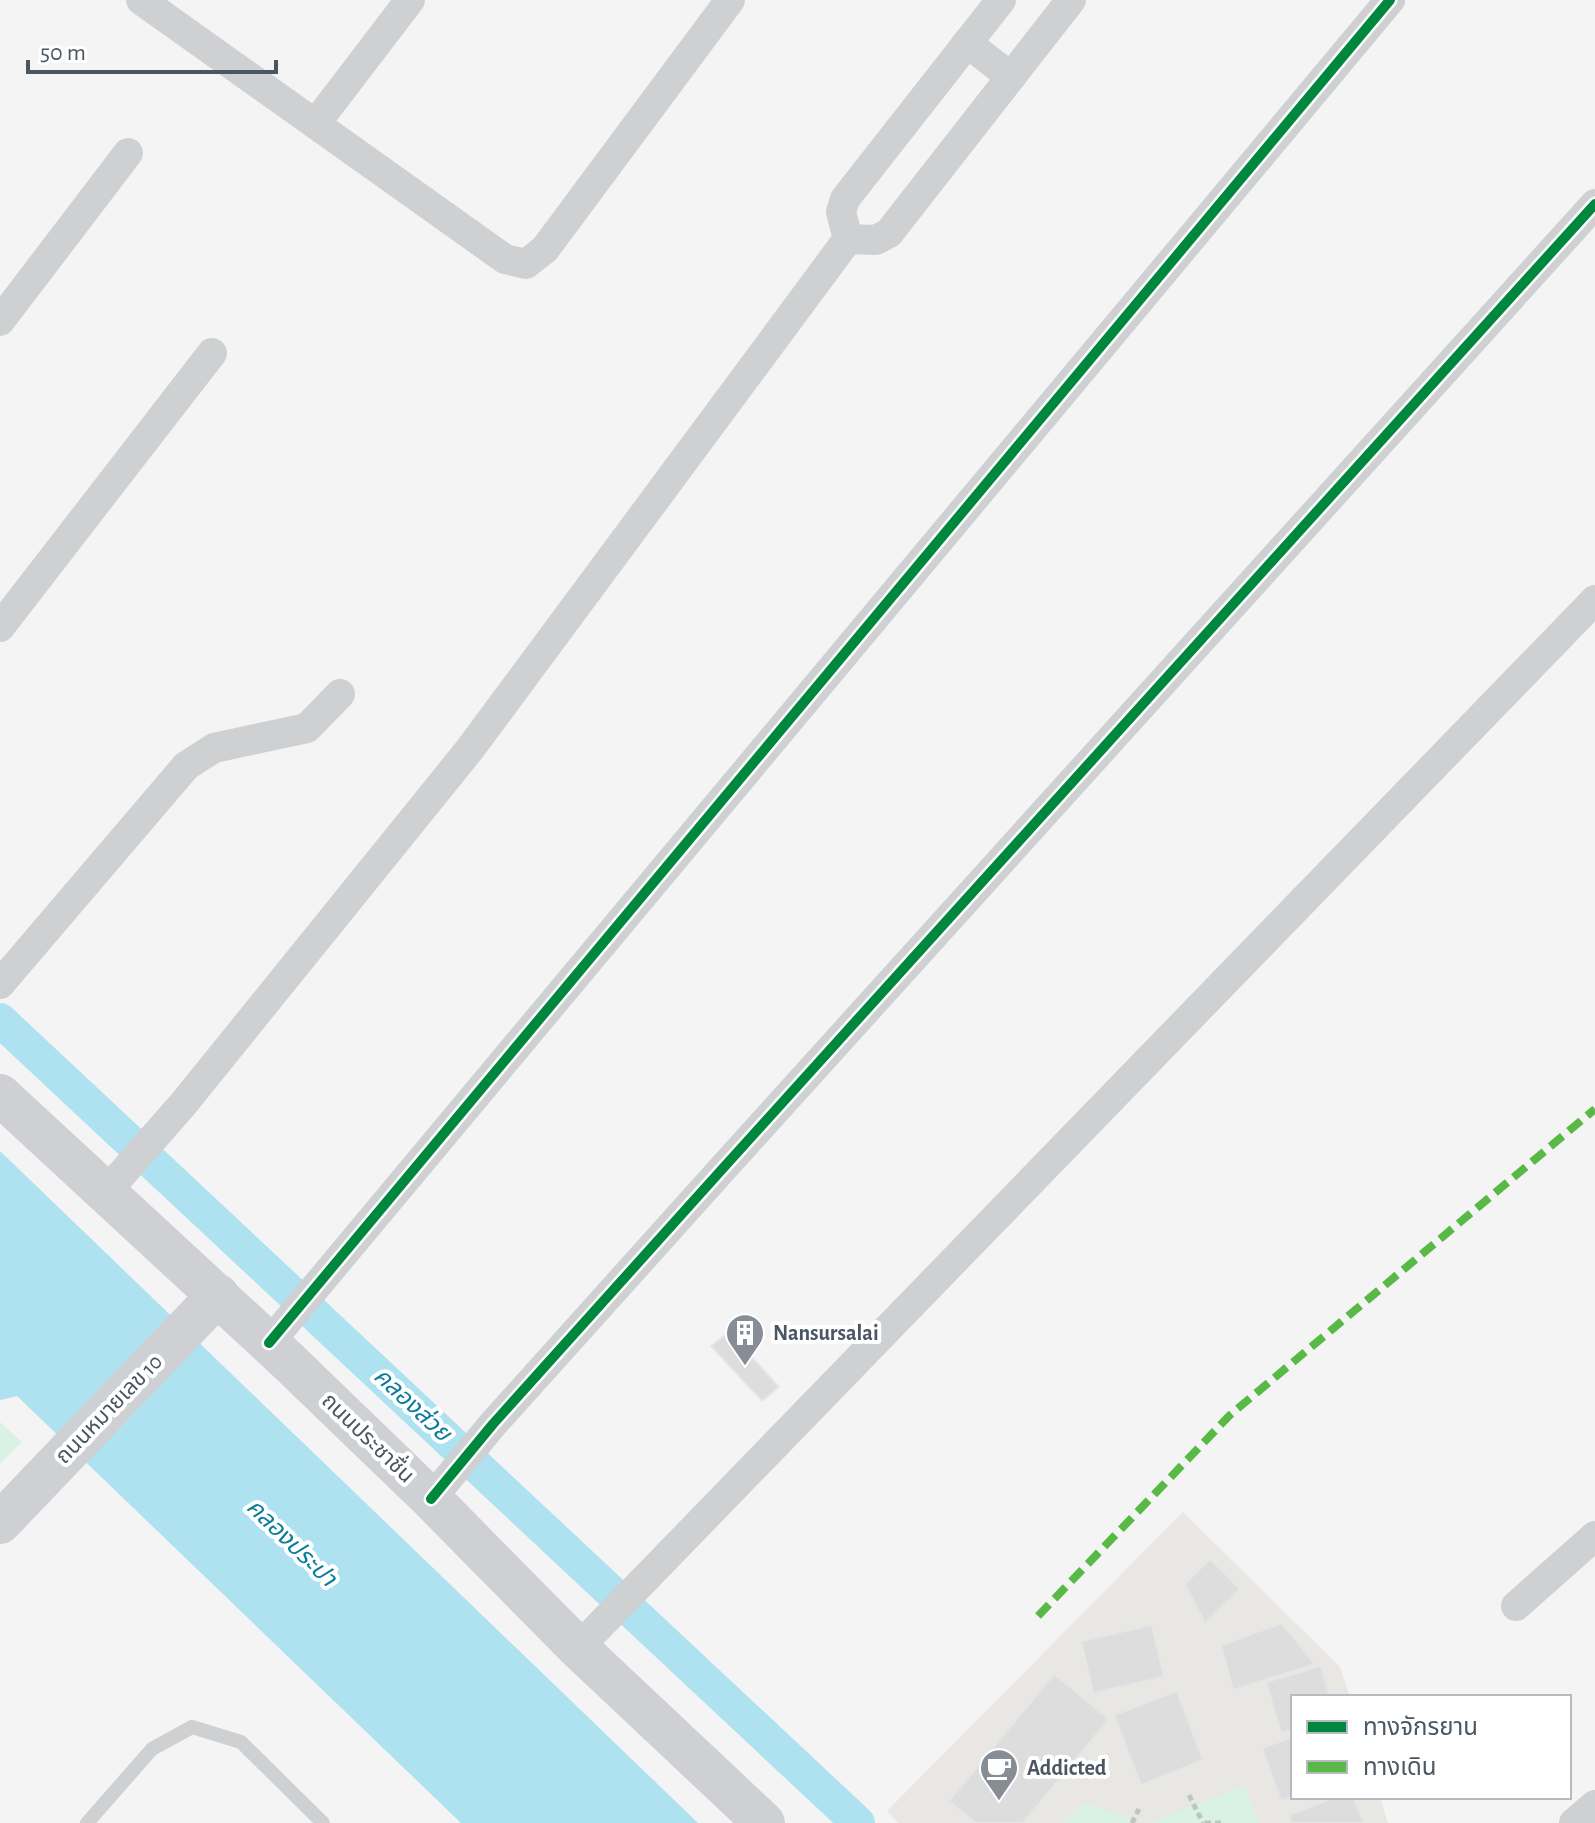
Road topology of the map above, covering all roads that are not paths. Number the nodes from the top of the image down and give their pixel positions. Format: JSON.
{"nodes":[{"id":1,"x":141,"y":0,"type":"edge"},
{"id":2,"x":410,"y":0,"type":"edge"},
{"id":3,"x":730,"y":0,"type":"edge"},
{"id":4,"x":1001,"y":0,"type":"edge"},
{"id":5,"x":1071,"y":0,"type":"edge"},
{"id":6,"x":1390,"y":0,"type":"edge"},
{"id":7,"x":967,"y":43,"type":"junction"},
{"id":8,"x":1011,"y":77,"type":"junction"},
{"id":9,"x":316,"y":123,"type":"junction"},
{"id":10,"x":128,"y":153,"type":"dead end"},
{"id":11,"x":1595,"y":204,"type":"edge"},
{"id":12,"x":848,"y":239,"type":"junction"},
{"id":13,"x":0,"y":321,"type":"edge"},
{"id":14,"x":212,"y":353,"type":"dead end"},
{"id":15,"x":1595,"y":600,"type":"edge"},
{"id":16,"x":0,"y":627,"type":"edge"},
{"id":17,"x":340,"y":694,"type":"dead end"},
{"id":18,"x":0,"y":984,"type":"edge"},
{"id":19,"x":0,"y":1095,"type":"edge"},
{"id":20,"x":118,"y":1178,"type":"junction"},
{"id":21,"x":206,"y":1308,"type":"junction"},
{"id":22,"x":280,"y":1331,"type":"junction"},
{"id":23,"x":443,"y":1484,"type":"junction"},
{"id":24,"x":0,"y":1523,"type":"edge"},
{"id":25,"x":1595,"y":1536,"type":"edge"},
{"id":26,"x":1516,"y":1606,"type":"dead end"},
{"id":27,"x":589,"y":1636,"type":"junction"},
{"id":28,"x":1595,"y":1805,"type":"edge"},
{"id":29,"x":87,"y":1823,"type":"edge"},
{"id":30,"x":323,"y":1823,"type":"edge"},
{"id":31,"x":764,"y":1823,"type":"edge"},
{"id":32,"x":1574,"y":1823,"type":"edge"}],
"edges":[{"from":1,"to":9,"type":"street"},
{"from":2,"to":9,"type":"street"},
{"from":3,"to":9,"type":"street"},
{"from":4,"to":7,"type":"street"},
{"from":5,"to":8,"type":"street"},
{"from":6,"to":22,"type":"street"},
{"from":7,"to":8,"type":"street"},
{"from":7,"to":12,"type":"street"},
{"from":8,"to":12,"type":"street"},
{"from":10,"to":13,"type":"street"},
{"from":11,"to":23,"type":"street"},
{"from":12,"to":20,"type":"street"},
{"from":14,"to":16,"type":"street"},
{"from":15,"to":27,"type":"street"},
{"from":17,"to":18,"type":"street"},
{"from":19,"to":20,"type":"main road","name":"ถนนประชาชื่น"},
{"from":20,"to":21,"type":"main road","name":"ถนนประชาชื่น"},
{"from":21,"to":22,"type":"main road","name":"ถนนประชาชื่น"},
{"from":21,"to":24,"type":"main road","name":"ถนนหมายเลข 10"},
{"from":22,"to":23,"type":"main road","name":"ถนนประชาชื่น"},
{"from":23,"to":27,"type":"main road","name":"ถนนประชาชื่น"},
{"from":25,"to":26,"type":"street"},
{"from":27,"to":31,"type":"main road","name":"ถนนประชาชื่น"},
{"from":28,"to":32,"type":"street"},
{"from":29,"to":30,"type":"lane"}]}
